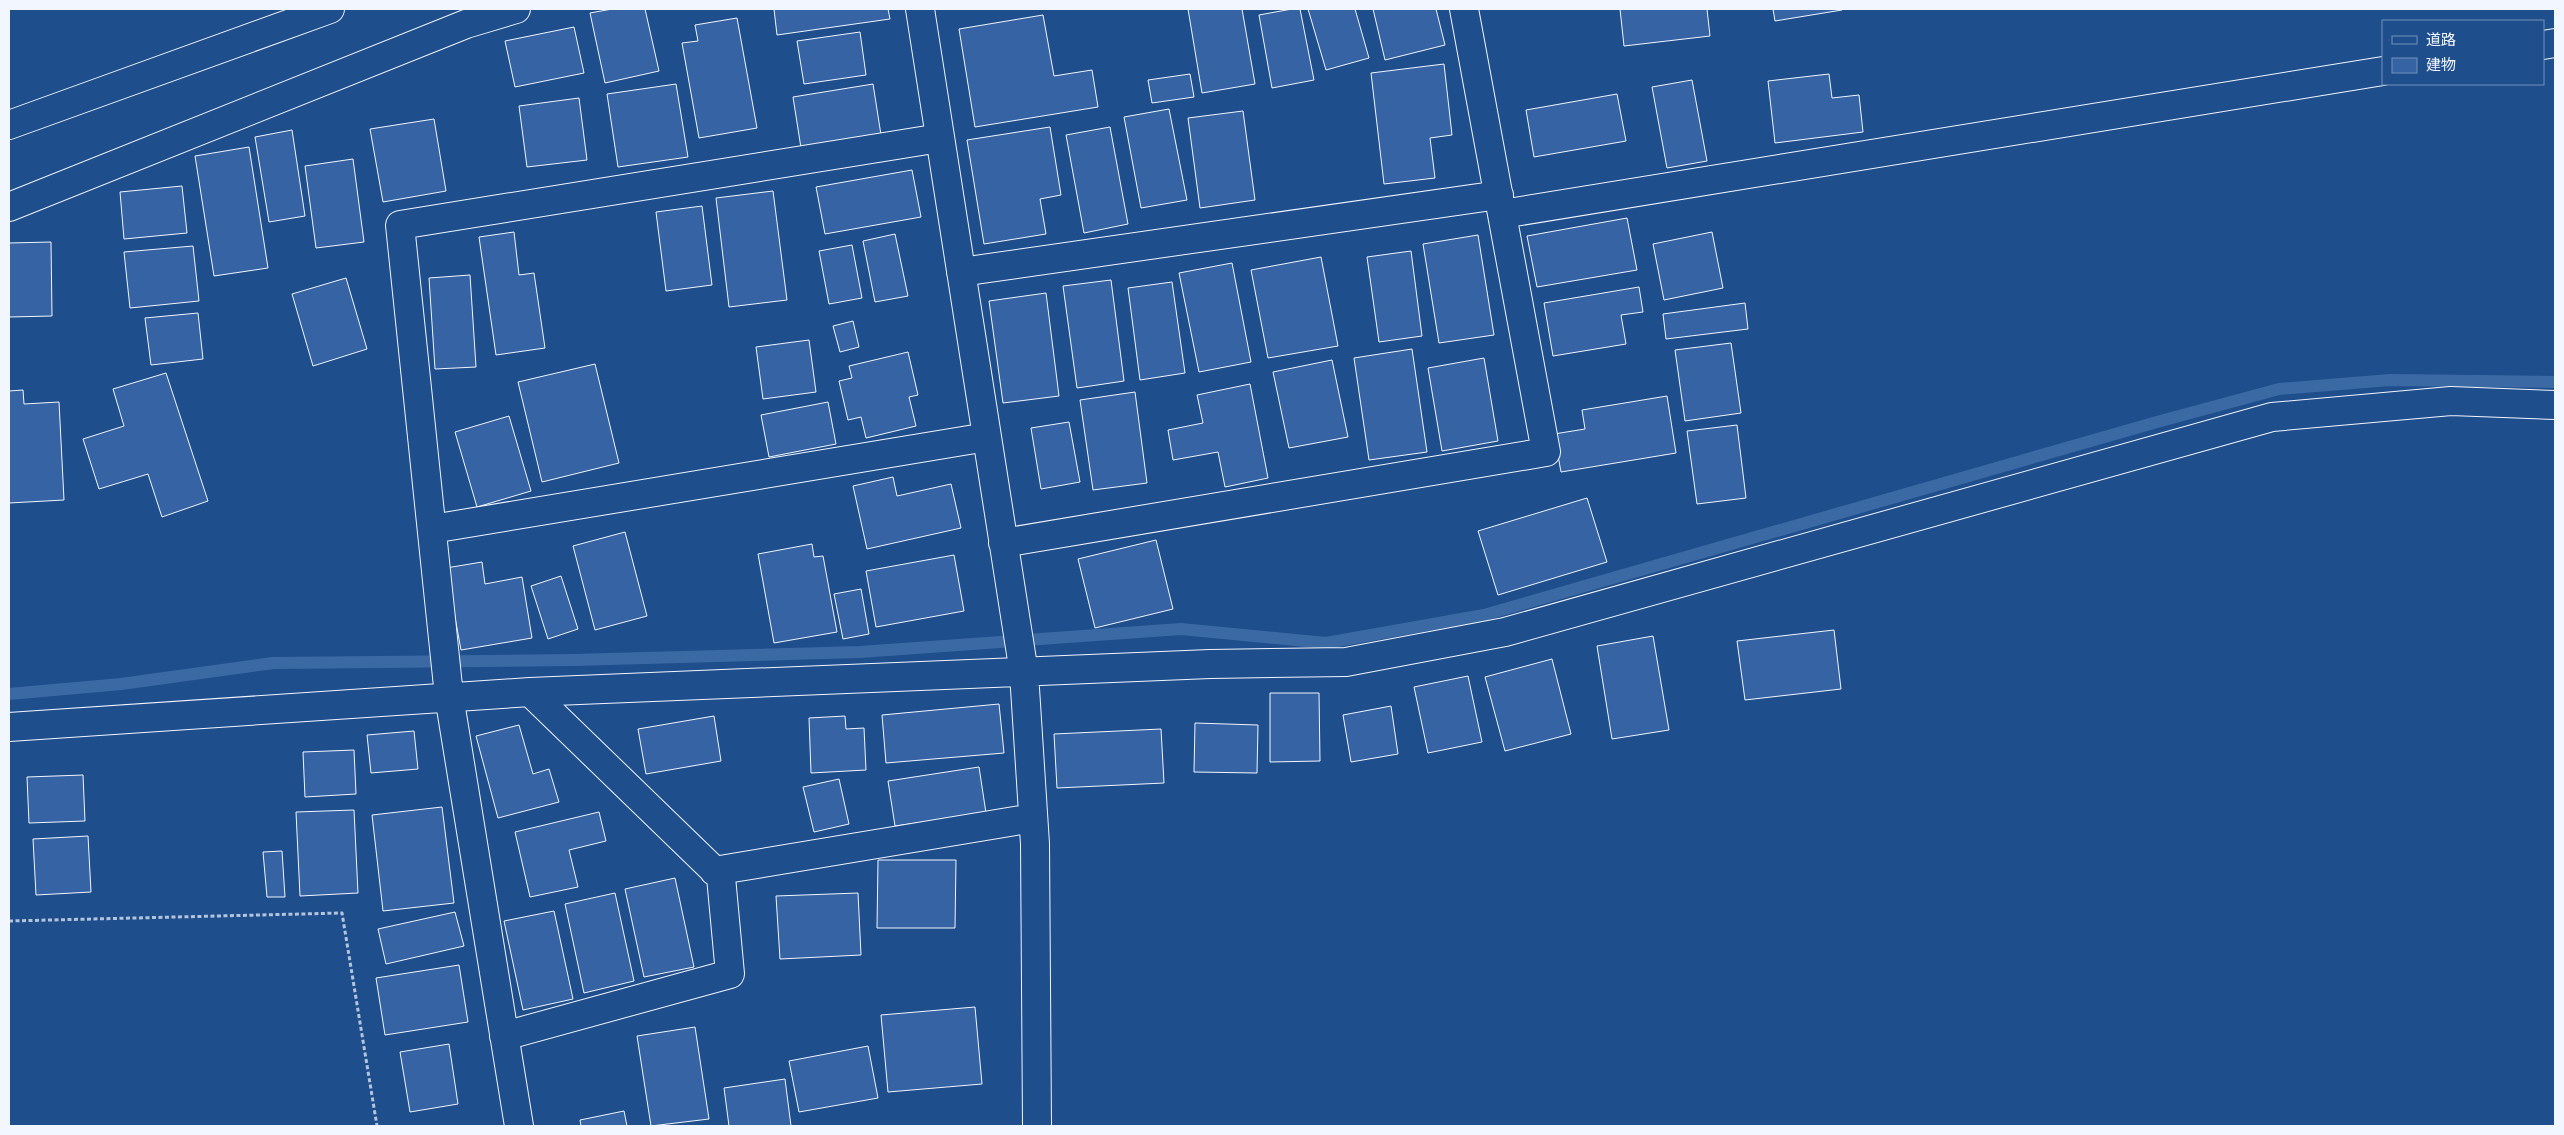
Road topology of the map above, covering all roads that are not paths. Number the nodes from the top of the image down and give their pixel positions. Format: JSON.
{"nodes":[{"id":1,"x":330,"y":9,"type":"edge"},
{"id":2,"x":516,"y":9,"type":"edge"},
{"id":3,"x":920,"y":9,"type":"edge"},
{"id":4,"x":1464,"y":9,"type":"edge"},
{"id":5,"x":2382,"y":71,"type":"edge"},
{"id":6,"x":9,"y":126,"type":"edge"},
{"id":7,"x":940,"y":138,"type":"junction"},
{"id":8,"x":1500,"y":204,"type":"junction"},
{"id":9,"x":9,"y":207,"type":"edge"},
{"id":10,"x":961,"y":272,"type":"junction"},
{"id":11,"x":2555,"y":405,"type":"edge"},
{"id":12,"x":987,"y":437,"type":"junction"},
{"id":13,"x":432,"y":529,"type":"junction"},
{"id":14,"x":1003,"y":543,"type":"junction"},
{"id":15,"x":1024,"y":673,"type":"junction"},
{"id":16,"x":530,"y":692,"type":"junction"},
{"id":17,"x":449,"y":696,"type":"junction"},
{"id":18,"x":9,"y":727,"type":"edge"},
{"id":19,"x":1032,"y":818,"type":"junction"},
{"id":20,"x":714,"y":871,"type":"junction"},
{"id":21,"x":504,"y":1036,"type":"junction"},
{"id":22,"x":519,"y":1126,"type":"edge"},
{"id":23,"x":1037,"y":1126,"type":"edge"}],
"edges":[{"from":1,"to":6,"type":"street"},
{"from":2,"to":9,"type":"street"},
{"from":3,"to":7,"type":"street"},
{"from":4,"to":8,"type":"street"},
{"from":5,"to":8,"type":"street"},
{"from":7,"to":10,"type":"street"},
{"from":7,"to":13,"type":"street"},
{"from":8,"to":10,"type":"street"},
{"from":8,"to":14,"type":"street"},
{"from":10,"to":12,"type":"street"},
{"from":11,"to":15,"type":"street"},
{"from":12,"to":13,"type":"street"},
{"from":12,"to":14,"type":"street"},
{"from":13,"to":17,"type":"street"},
{"from":14,"to":15,"type":"street"},
{"from":15,"to":16,"type":"street"},
{"from":15,"to":19,"type":"street"},
{"from":16,"to":17,"type":"street"},
{"from":16,"to":20,"type":"street"},
{"from":17,"to":18,"type":"street"},
{"from":17,"to":21,"type":"street"},
{"from":19,"to":20,"type":"street"},
{"from":19,"to":23,"type":"street"},
{"from":20,"to":21,"type":"street"},
{"from":21,"to":22,"type":"street"}]}
